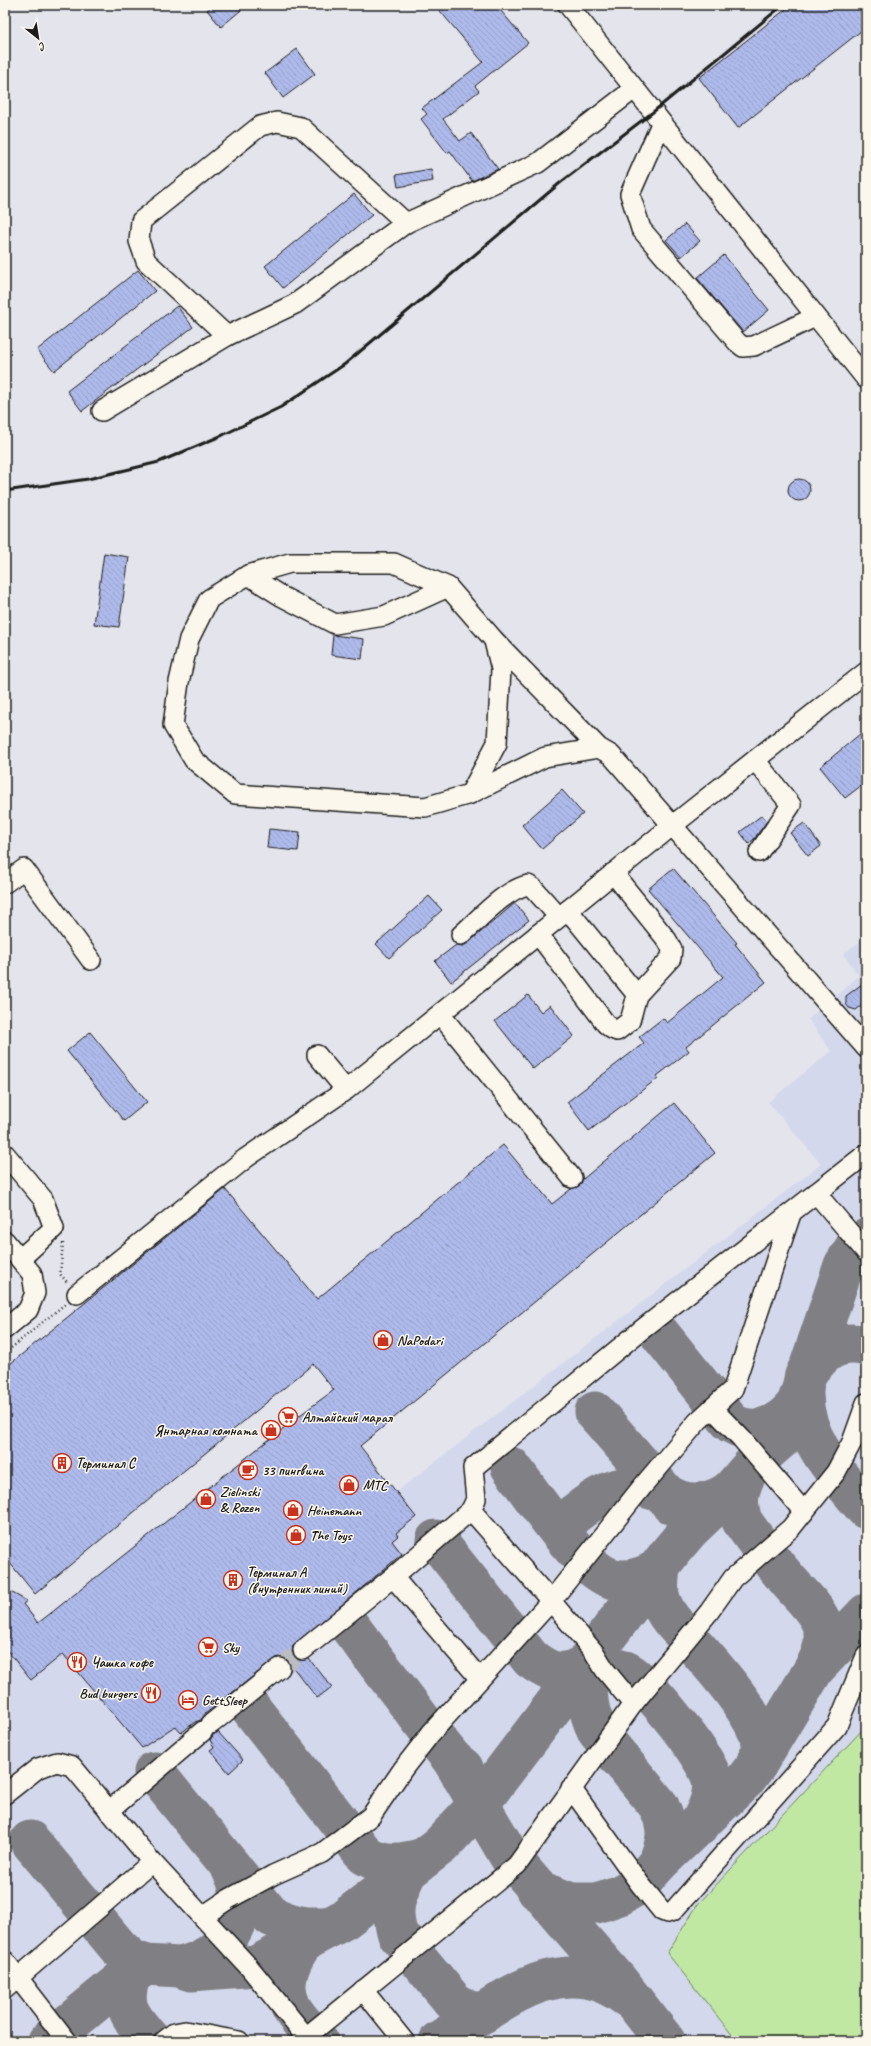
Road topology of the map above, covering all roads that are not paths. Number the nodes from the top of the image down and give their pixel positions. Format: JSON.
{"nodes":[{"id":1,"x":568,"y":5,"type":"edge"},
{"id":2,"x":634,"y":89,"type":"junction"},
{"id":3,"x":661,"y":124,"type":"junction"},
{"id":4,"x":406,"y":223,"type":"junction"},
{"id":5,"x":815,"y":317,"type":"junction"},
{"id":6,"x":227,"y":336,"type":"junction"},
{"id":7,"x":866,"y":379,"type":"edge"},
{"id":8,"x":102,"y":411,"type":"dead end"},
{"id":9,"x":248,"y":576,"type":"junction"},
{"id":10,"x":448,"y":587,"type":"junction"},
{"id":11,"x":494,"y":640,"type":"junction"},
{"id":12,"x":866,"y":672,"type":"edge"},
{"id":13,"x":599,"y":748,"type":"junction"},
{"id":14,"x":755,"y":760,"type":"junction"},
{"id":15,"x":470,"y":794,"type":"junction"},
{"id":16,"x":673,"y":825,"type":"junction"},
{"id":17,"x":759,"y":852,"type":"dead end"},
{"id":18,"x":613,"y":873,"type":"junction"},
{"id":19,"x":5,"y":883,"type":"edge"},
{"id":20,"x":564,"y":913,"type":"junction"},
{"id":21,"x":538,"y":934,"type":"junction"},
{"id":22,"x":461,"y":935,"type":"dead end"},
{"id":23,"x":91,"y":960,"type":"dead end"},
{"id":24,"x":637,"y":995,"type":"junction"},
{"id":25,"x":440,"y":1014,"type":"junction"},
{"id":26,"x":866,"y":1048,"type":"edge"},
{"id":27,"x":317,"y":1055,"type":"dead end"},
{"id":28,"x":346,"y":1090,"type":"junction"},
{"id":29,"x":5,"y":1154,"type":"edge"},
{"id":30,"x":866,"y":1154,"type":"edge"},
{"id":31,"x":572,"y":1178,"type":"dead end"},
{"id":32,"x":816,"y":1193,"type":"junction"},
{"id":33,"x":790,"y":1214,"type":"junction"},
{"id":34,"x":5,"y":1242,"type":"edge"},
{"id":35,"x":866,"y":1252,"type":"edge"},
{"id":36,"x":20,"y":1259,"type":"junction"},
{"id":37,"x":77,"y":1294,"type":"road end"},
{"id":38,"x":5,"y":1329,"type":"edge"},
{"id":39,"x":866,"y":1403,"type":"edge"},
{"id":40,"x":712,"y":1408,"type":"junction"},
{"id":41,"x":470,"y":1510,"type":"junction"},
{"id":42,"x":804,"y":1512,"type":"junction"},
{"id":43,"x":393,"y":1577,"type":"junction"},
{"id":44,"x":551,"y":1601,"type":"junction"},
{"id":45,"x":303,"y":1650,"type":"tunnel mouth"},
{"id":46,"x":866,"y":1656,"type":"edge"},
{"id":47,"x":280,"y":1668,"type":"tunnel mouth"},
{"id":48,"x":480,"y":1679,"type":"junction"},
{"id":49,"x":633,"y":1704,"type":"junction"},
{"id":50,"x":571,"y":1788,"type":"junction"},
{"id":51,"x":5,"y":1794,"type":"edge"},
{"id":52,"x":109,"y":1811,"type":"junction"},
{"id":53,"x":152,"y":1862,"type":"junction"},
{"id":54,"x":203,"y":1916,"type":"junction"},
{"id":55,"x":5,"y":1961,"type":"edge"},
{"id":56,"x":12,"y":1984,"type":"edge"},
{"id":57,"x":363,"y":1990,"type":"junction"},
{"id":58,"x":303,"y":2039,"type":"edge"},
{"id":59,"x":67,"y":2041,"type":"edge"},
{"id":60,"x":164,"y":2041,"type":"edge"},
{"id":61,"x":239,"y":2041,"type":"edge"},
{"id":62,"x":404,"y":2041,"type":"edge"}],
"edges":[{"from":1,"to":2,"type":"street"},
{"from":2,"to":3,"type":"street"},
{"from":2,"to":4,"type":"street"},
{"from":3,"to":5,"type":"street"},
{"from":3,"to":5,"type":"street"},
{"from":4,"to":6,"type":"street"},
{"from":4,"to":6,"type":"street"},
{"from":5,"to":7,"type":"street"},
{"from":6,"to":8,"type":"street"},
{"from":9,"to":10,"type":"street"},
{"from":9,"to":10,"type":"street"},
{"from":9,"to":15,"type":"street"},
{"from":10,"to":11,"type":"street"},
{"from":11,"to":13,"type":"street"},
{"from":11,"to":15,"type":"street"},
{"from":12,"to":14,"type":"street"},
{"from":13,"to":15,"type":"street"},
{"from":13,"to":16,"type":"street"},
{"from":14,"to":16,"type":"street"},
{"from":14,"to":17,"type":"street"},
{"from":16,"to":18,"type":"street"},
{"from":16,"to":26,"type":"street"},
{"from":18,"to":20,"type":"street"},
{"from":18,"to":24,"type":"street"},
{"from":19,"to":23,"type":"street"},
{"from":20,"to":21,"type":"street"},
{"from":20,"to":22,"type":"street"},
{"from":20,"to":24,"type":"street"},
{"from":21,"to":24,"type":"street"},
{"from":21,"to":25,"type":"street"},
{"from":25,"to":28,"type":"street"},
{"from":25,"to":31,"type":"street"},
{"from":27,"to":28,"type":"street"},
{"from":28,"to":37,"type":"street"},
{"from":29,"to":36,"type":"street"},
{"from":30,"to":32,"type":"street"},
{"from":32,"to":33,"type":"street"},
{"from":32,"to":35,"type":"street"},
{"from":33,"to":40,"type":"street"},
{"from":33,"to":41,"type":"street"},
{"from":34,"to":36,"type":"street"},
{"from":36,"to":38,"type":"street"},
{"from":39,"to":42,"type":"street"},
{"from":40,"to":42,"type":"street"},
{"from":40,"to":44,"type":"street"},
{"from":41,"to":43,"type":"street"},
{"from":41,"to":44,"type":"street"},
{"from":42,"to":49,"type":"street"},
{"from":43,"to":45,"type":"street"},
{"from":43,"to":48,"type":"street"},
{"from":44,"to":48,"type":"street"},
{"from":44,"to":49,"type":"street"},
{"from":46,"to":50,"type":"street"},
{"from":47,"to":52,"type":"street"},
{"from":48,"to":54,"type":"street"},
{"from":49,"to":50,"type":"street"},
{"from":50,"to":57,"type":"street"},
{"from":51,"to":52,"type":"street"},
{"from":52,"to":53,"type":"street"},
{"from":53,"to":54,"type":"street"},
{"from":53,"to":56,"type":"street"},
{"from":54,"to":58,"type":"street"},
{"from":55,"to":56,"type":"street"},
{"from":56,"to":59,"type":"street"},
{"from":57,"to":58,"type":"street"},
{"from":57,"to":62,"type":"street"},
{"from":60,"to":61,"type":"street"}]}
